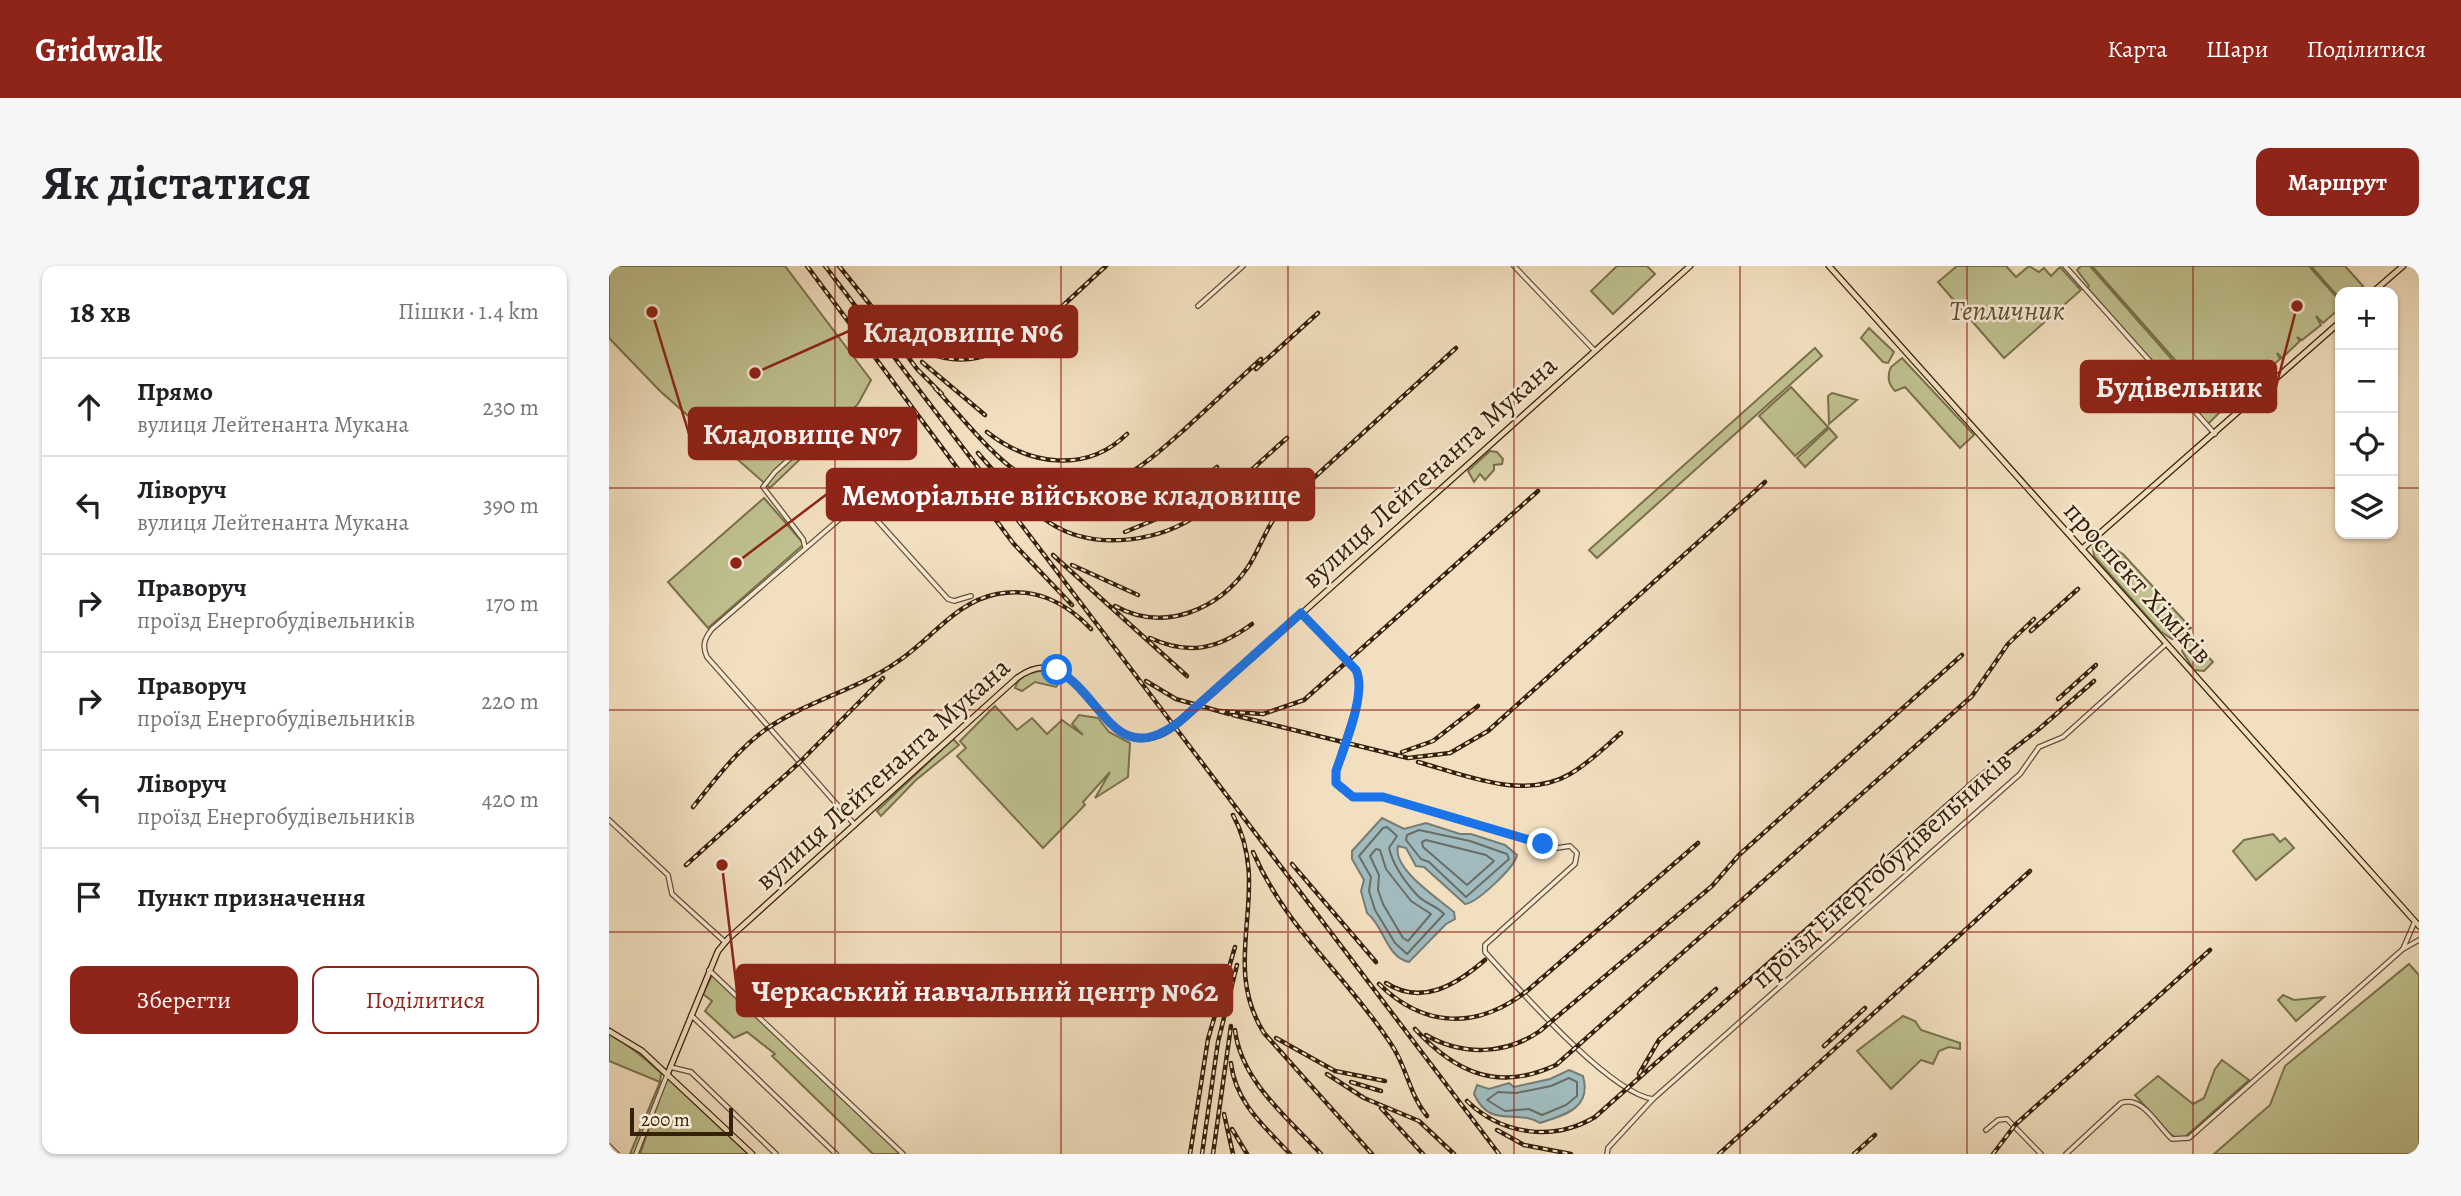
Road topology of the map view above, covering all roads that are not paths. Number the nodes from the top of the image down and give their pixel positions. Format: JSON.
{"nodes":[{"id":1,"x":1243,"y":266,"type":"edge"},
{"id":2,"x":1514,"y":266,"type":"edge"},
{"id":3,"x":1690,"y":266,"type":"edge"},
{"id":4,"x":1829,"y":266,"type":"edge"},
{"id":5,"x":2065,"y":266,"type":"edge"},
{"id":6,"x":2403,"y":266,"type":"edge"},
{"id":7,"x":2379,"y":287,"type":"edge"},
{"id":8,"x":1198,"y":306,"type":"dead end"},
{"id":9,"x":2335,"y":327,"type":"edge"},
{"id":10,"x":1595,"y":351,"type":"junction"},
{"id":11,"x":825,"y":423,"type":"dead end"},
{"id":12,"x":2215,"y":435,"type":"junction"},
{"id":13,"x":804,"y":549,"type":"junction"},
{"id":14,"x":2082,"y":549,"type":"junction"},
{"id":15,"x":971,"y":596,"type":"dead end"},
{"id":16,"x":1301,"y":613,"type":"junction"},
{"id":17,"x":2166,"y":644,"type":"junction"},
{"id":18,"x":609,"y":820,"type":"edge"},
{"id":19,"x":855,"y":825,"type":"junction"},
{"id":20,"x":2417,"y":924,"type":"edge"},
{"id":21,"x":2419,"y":940,"type":"edge"},
{"id":22,"x":725,"y":942,"type":"junction"},
{"id":23,"x":2403,"y":949,"type":"junction"},
{"id":24,"x":709,"y":970,"type":"junction"},
{"id":25,"x":691,"y":1015,"type":"junction"},
{"id":26,"x":609,"y":1031,"type":"edge"},
{"id":27,"x":669,"y":1070,"type":"junction"},
{"id":28,"x":1653,"y":1099,"type":"junction"},
{"id":29,"x":1986,"y":1130,"type":"dead end"},
{"id":30,"x":609,"y":1146,"type":"edge"},
{"id":31,"x":617,"y":1154,"type":"edge"},
{"id":32,"x":636,"y":1154,"type":"edge"},
{"id":33,"x":752,"y":1154,"type":"edge"},
{"id":34,"x":776,"y":1154,"type":"edge"},
{"id":35,"x":836,"y":1154,"type":"edge"},
{"id":36,"x":903,"y":1154,"type":"edge"},
{"id":37,"x":1607,"y":1154,"type":"edge"},
{"id":38,"x":2041,"y":1154,"type":"edge"},
{"id":39,"x":2066,"y":1154,"type":"edge"}],
"edges":[{"from":1,"to":8,"type":"street"},
{"from":2,"to":10,"type":"street"},
{"from":3,"to":10,"type":"main road","name":"вулиця Лейтенанта Мукана"},
{"from":4,"to":14,"type":"main road","name":"проспект Хіміків"},
{"from":5,"to":12,"type":"street"},
{"from":6,"to":7,"type":"main road"},
{"from":9,"to":12,"type":"main road"},
{"from":10,"to":16,"type":"main road","name":"вулиця Лейтенанта Мукана"},
{"from":11,"to":13,"type":"street"},
{"from":12,"to":14,"type":"main road"},
{"from":13,"to":15,"type":"street"},
{"from":13,"to":19,"type":"street"},
{"from":14,"to":17,"type":"main road","name":"проспект Хіміків"},
{"from":16,"to":19,"type":"main road","name":"вулиця Лейтенанта Мукана"},
{"from":16,"to":28,"type":"street"},
{"from":17,"to":20,"type":"main road","name":"проспект Хіміків"},
{"from":17,"to":28,"type":"street","name":"проїзд Енергобудівельників"},
{"from":18,"to":22,"type":"street"},
{"from":19,"to":22,"type":"main road","name":"вулиця Лейтенанта Мукана"},
{"from":20,"to":23,"type":"street"},
{"from":21,"to":23,"type":"street"},
{"from":22,"to":24,"type":"main road","name":"вулиця Лейтенанта Мукана"},
{"from":23,"to":39,"type":"street"},
{"from":24,"to":25,"type":"main road","name":"вулиця Лейтенанта Мукана"},
{"from":24,"to":36,"type":"street"},
{"from":25,"to":27,"type":"main road","name":"вулиця Лейтенанта Мукана"},
{"from":25,"to":35,"type":"street"},
{"from":26,"to":27,"type":"main road"},
{"from":27,"to":32,"type":"street"},
{"from":27,"to":33,"type":"main road"},
{"from":27,"to":34,"type":"street"},
{"from":28,"to":37,"type":"street","name":"проїзд Енергобудівельників"},
{"from":29,"to":38,"type":"street"},
{"from":30,"to":31,"type":"street"}]}
